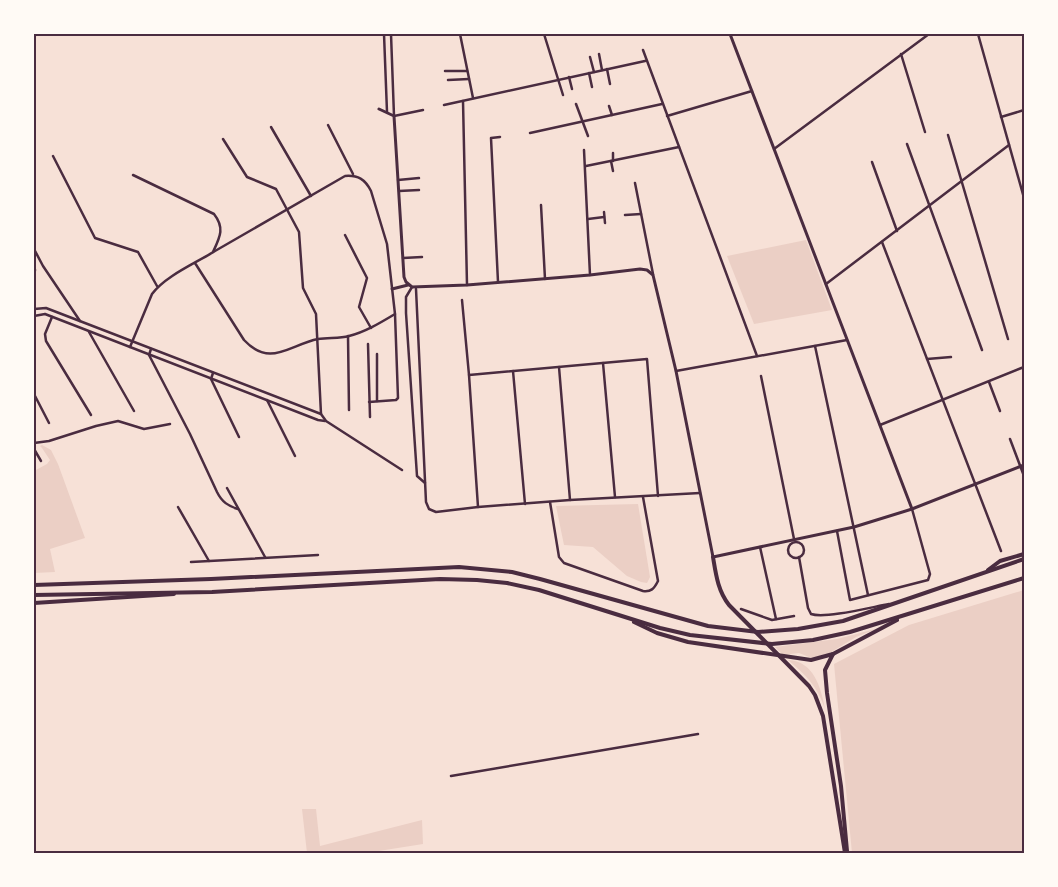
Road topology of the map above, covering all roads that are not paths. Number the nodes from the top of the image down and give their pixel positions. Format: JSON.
{"nodes":[{"id":1,"x":384,"y":34,"type":"edge"},
{"id":2,"x":391,"y":34,"type":"edge"},
{"id":3,"x":460,"y":34,"type":"edge"},
{"id":4,"x":544,"y":34,"type":"edge"},
{"id":5,"x":730,"y":34,"type":"edge"},
{"id":6,"x":929,"y":34,"type":"edge"},
{"id":7,"x":978,"y":34,"type":"edge"},
{"id":8,"x":643,"y":50,"type":"dead end"},
{"id":9,"x":599,"y":54,"type":"dead end"},
{"id":10,"x":902,"y":54,"type":"junction"},
{"id":11,"x":590,"y":57,"type":"dead end"},
{"id":12,"x":646,"y":60,"type":"junction"},
{"id":13,"x":607,"y":69,"type":"junction"},
{"id":14,"x":602,"y":70,"type":"junction"},
{"id":15,"x":446,"y":71,"type":"dead end"},
{"id":16,"x":467,"y":71,"type":"junction"},
{"id":17,"x":594,"y":72,"type":"junction"},
{"id":18,"x":589,"y":73,"type":"junction"},
{"id":19,"x":569,"y":77,"type":"junction"},
{"id":20,"x":469,"y":79,"type":"junction"},
{"id":21,"x":448,"y":80,"type":"dead end"},
{"id":22,"x":558,"y":80,"type":"junction"},
{"id":23,"x":610,"y":84,"type":"dead end"},
{"id":24,"x":592,"y":87,"type":"dead end"},
{"id":25,"x":572,"y":89,"type":"dead end"},
{"id":26,"x":752,"y":91,"type":"junction"},
{"id":27,"x":564,"y":95,"type":"dead end"},
{"id":28,"x":473,"y":98,"type":"junction"},
{"id":29,"x":463,"y":101,"type":"junction"},
{"id":30,"x":576,"y":104,"type":"dead end"},
{"id":31,"x":662,"y":104,"type":"junction"},
{"id":32,"x":444,"y":105,"type":"dead end"},
{"id":33,"x":609,"y":106,"type":"dead end"},
{"id":34,"x":379,"y":109,"type":"dead end"},
{"id":35,"x":423,"y":110,"type":"dead end"},
{"id":36,"x":1024,"y":110,"type":"edge"},
{"id":37,"x":387,"y":112,"type":"junction"},
{"id":38,"x":612,"y":115,"type":"junction"},
{"id":39,"x":394,"y":116,"type":"junction"},
{"id":40,"x":667,"y":116,"type":"junction"},
{"id":41,"x":1002,"y":117,"type":"junction"},
{"id":42,"x":583,"y":122,"type":"junction"},
{"id":43,"x":328,"y":124,"type":"dead end"},
{"id":44,"x":271,"y":127,"type":"dead end"},
{"id":45,"x":925,"y":132,"type":"dead end"},
{"id":46,"x":530,"y":133,"type":"dead end"},
{"id":47,"x":948,"y":135,"type":"dead end"},
{"id":48,"x":588,"y":136,"type":"dead end"},
{"id":49,"x":500,"y":137,"type":"dead end"},
{"id":50,"x":223,"y":139,"type":"dead end"},
{"id":51,"x":907,"y":144,"type":"dead end"},
{"id":52,"x":1010,"y":145,"type":"junction"},
{"id":53,"x":679,"y":147,"type":"junction"},
{"id":54,"x":774,"y":149,"type":"junction"},
{"id":55,"x":584,"y":150,"type":"dead end"},
{"id":56,"x":613,"y":153,"type":"dead end"},
{"id":57,"x":53,"y":156,"type":"dead end"},
{"id":58,"x":612,"y":161,"type":"junction"},
{"id":59,"x":872,"y":162,"type":"dead end"},
{"id":60,"x":586,"y":166,"type":"junction"},
{"id":61,"x":612,"y":171,"type":"dead end"},
{"id":62,"x":132,"y":175,"type":"dead end"},
{"id":63,"x":354,"y":175,"type":"junction"},
{"id":64,"x":419,"y":178,"type":"dead end"},
{"id":65,"x":398,"y":180,"type":"junction"},
{"id":66,"x":962,"y":182,"type":"junction"},
{"id":67,"x":635,"y":183,"type":"dead end"},
{"id":68,"x":419,"y":190,"type":"dead end"},
{"id":69,"x":399,"y":191,"type":"junction"},
{"id":70,"x":311,"y":196,"type":"junction"},
{"id":71,"x":1024,"y":198,"type":"edge"},
{"id":72,"x":541,"y":205,"type":"dead end"},
{"id":73,"x":929,"y":207,"type":"junction"},
{"id":74,"x":287,"y":210,"type":"junction"},
{"id":75,"x":604,"y":212,"type":"dead end"},
{"id":76,"x":641,"y":214,"type":"junction"},
{"id":77,"x":625,"y":215,"type":"dead end"},
{"id":78,"x":604,"y":217,"type":"junction"},
{"id":79,"x":588,"y":219,"type":"junction"},
{"id":80,"x":605,"y":223,"type":"dead end"},
{"id":81,"x":897,"y":231,"type":"junction"},
{"id":82,"x":345,"y":234,"type":"dead end"},
{"id":83,"x":882,"y":242,"type":"junction"},
{"id":84,"x":34,"y":249,"type":"edge"},
{"id":85,"x":213,"y":253,"type":"junction"},
{"id":86,"x":422,"y":257,"type":"dead end"},
{"id":87,"x":403,"y":258,"type":"junction"},
{"id":88,"x":195,"y":263,"type":"junction"},
{"id":89,"x":34,"y":265,"type":"edge"},
{"id":90,"x":43,"y":266,"type":"junction"},
{"id":91,"x":35,"y":270,"type":"junction"},
{"id":92,"x":590,"y":275,"type":"junction"},
{"id":93,"x":653,"y":275,"type":"junction"},
{"id":94,"x":34,"y":276,"type":"edge"},
{"id":95,"x":545,"y":279,"type":"junction"},
{"id":96,"x":498,"y":283,"type":"junction"},
{"id":97,"x":826,"y":284,"type":"junction"},
{"id":98,"x":468,"y":285,"type":"junction"},
{"id":99,"x":158,"y":286,"type":"junction"},
{"id":100,"x":412,"y":287,"type":"junction"},
{"id":101,"x":392,"y":289,"type":"junction"},
{"id":102,"x":462,"y":300,"type":"dead end"},
{"id":103,"x":34,"y":309,"type":"edge"},
{"id":104,"x":395,"y":314,"type":"junction"},
{"id":105,"x":34,"y":316,"type":"edge"},
{"id":106,"x":52,"y":317,"type":"junction"},
{"id":107,"x":81,"y":321,"type":"junction"},
{"id":108,"x":370,"y":328,"type":"junction"},
{"id":109,"x":88,"y":331,"type":"junction"},
{"id":110,"x":348,"y":336,"type":"junction"},
{"id":111,"x":318,"y":339,"type":"junction"},
{"id":112,"x":1008,"y":339,"type":"dead end"},
{"id":113,"x":847,"y":340,"type":"junction"},
{"id":114,"x":132,"y":342,"type":"junction"},
{"id":115,"x":368,"y":344,"type":"dead end"},
{"id":116,"x":815,"y":346,"type":"junction"},
{"id":117,"x":130,"y":347,"type":"junction"},
{"id":118,"x":151,"y":349,"type":"junction"},
{"id":119,"x":982,"y":350,"type":"dead end"},
{"id":120,"x":377,"y":354,"type":"dead end"},
{"id":121,"x":149,"y":355,"type":"junction"},
{"id":122,"x":757,"y":356,"type":"junction"},
{"id":123,"x":951,"y":357,"type":"dead end"},
{"id":124,"x":927,"y":359,"type":"junction"},
{"id":125,"x":603,"y":363,"type":"junction"},
{"id":126,"x":559,"y":367,"type":"junction"},
{"id":127,"x":1024,"y":367,"type":"edge"},
{"id":128,"x":513,"y":371,"type":"junction"},
{"id":129,"x":676,"y":371,"type":"junction"},
{"id":130,"x":213,"y":373,"type":"junction"},
{"id":131,"x":469,"y":375,"type":"junction"},
{"id":132,"x":761,"y":376,"type":"dead end"},
{"id":133,"x":211,"y":379,"type":"junction"},
{"id":134,"x":989,"y":382,"type":"junction"},
{"id":135,"x":34,"y":394,"type":"edge"},
{"id":136,"x":267,"y":400,"type":"junction"},
{"id":137,"x":943,"y":400,"type":"junction"},
{"id":138,"x":377,"y":401,"type":"junction"},
{"id":139,"x":370,"y":402,"type":"junction"},
{"id":140,"x":349,"y":410,"type":"dead end"},
{"id":141,"x":134,"y":411,"type":"dead end"},
{"id":142,"x":1000,"y":411,"type":"dead end"},
{"id":143,"x":321,"y":414,"type":"junction"},
{"id":144,"x":91,"y":415,"type":"dead end"},
{"id":145,"x":370,"y":418,"type":"dead end"},
{"id":146,"x":326,"y":421,"type":"junction"},
{"id":147,"x":50,"y":423,"type":"dead end"},
{"id":148,"x":170,"y":424,"type":"dead end"},
{"id":149,"x":880,"y":425,"type":"junction"},
{"id":150,"x":239,"y":437,"type":"dead end"},
{"id":151,"x":1010,"y":439,"type":"dead end"},
{"id":152,"x":34,"y":443,"type":"edge"},
{"id":153,"x":34,"y":448,"type":"edge"},
{"id":154,"x":295,"y":456,"type":"dead end"},
{"id":155,"x":41,"y":461,"type":"dead end"},
{"id":156,"x":1022,"y":466,"type":"edge"},
{"id":157,"x":402,"y":470,"type":"dead end"},
{"id":158,"x":1024,"y":476,"type":"edge"},
{"id":159,"x":425,"y":483,"type":"junction"},
{"id":160,"x":975,"y":484,"type":"junction"},
{"id":161,"x":227,"y":488,"type":"dead end"},
{"id":162,"x":700,"y":493,"type":"junction"},
{"id":163,"x":658,"y":496,"type":"junction"},
{"id":164,"x":615,"y":497,"type":"junction"},
{"id":165,"x":643,"y":497,"type":"junction"},
{"id":166,"x":570,"y":500,"type":"junction"},
{"id":167,"x":550,"y":502,"type":"junction"},
{"id":168,"x":525,"y":504,"type":"junction"},
{"id":169,"x":178,"y":507,"type":"dead end"},
{"id":170,"x":478,"y":507,"type":"junction"},
{"id":171,"x":238,"y":509,"type":"junction"},
{"id":172,"x":912,"y":509,"type":"junction"},
{"id":173,"x":854,"y":527,"type":"junction"},
{"id":174,"x":837,"y":530,"type":"junction"},
{"id":175,"x":802,"y":538,"type":"junction"},
{"id":176,"x":794,"y":540,"type":"junction"},
{"id":177,"x":787,"y":541,"type":"junction"},
{"id":178,"x":802,"y":545,"type":"junction"},
{"id":179,"x":760,"y":547,"type":"junction"},
{"id":180,"x":789,"y":549,"type":"junction"},
{"id":181,"x":1001,"y":551,"type":"dead end"},
{"id":182,"x":1024,"y":554,"type":"edge"},
{"id":183,"x":318,"y":555,"type":"dead end"},
{"id":184,"x":266,"y":557,"type":"junction"},
{"id":185,"x":713,"y":557,"type":"junction"},
{"id":186,"x":799,"y":557,"type":"junction"},
{"id":187,"x":1024,"y":559,"type":"edge"},
{"id":188,"x":209,"y":561,"type":"junction"},
{"id":189,"x":191,"y":562,"type":"dead end"},
{"id":190,"x":985,"y":573,"type":"junction"},
{"id":191,"x":1024,"y":578,"type":"edge"},
{"id":192,"x":34,"y":585,"type":"edge"},
{"id":193,"x":212,"y":592,"type":"junction"},
{"id":194,"x":34,"y":595,"type":"edge"},
{"id":195,"x":868,"y":595,"type":"junction"},
{"id":196,"x":900,"y":602,"type":"junction"},
{"id":197,"x":34,"y":603,"type":"edge"},
{"id":198,"x":741,"y":609,"type":"dead end"},
{"id":199,"x":904,"y":615,"type":"junction"},
{"id":200,"x":620,"y":616,"type":"junction"},
{"id":201,"x":794,"y":616,"type":"dead end"},
{"id":202,"x":776,"y":619,"type":"junction"},
{"id":203,"x":833,"y":654,"type":"junction"},
{"id":204,"x":698,"y":734,"type":"dead end"},
{"id":205,"x":451,"y":776,"type":"dead end"},
{"id":206,"x":846,"y":853,"type":"edge"}],
"edges":[{"from":1,"to":37,"type":"street"},
{"from":2,"to":39,"type":"street"},
{"from":3,"to":16,"type":"street"},
{"from":4,"to":22,"type":"street"},
{"from":5,"to":26,"type":"main road"},
{"from":6,"to":10,"type":"street"},
{"from":7,"to":41,"type":"street"},
{"from":8,"to":12,"type":"street"},
{"from":9,"to":14,"type":"street"},
{"from":10,"to":45,"type":"street"},
{"from":10,"to":54,"type":"street"},
{"from":11,"to":17,"type":"street"},
{"from":12,"to":13,"type":"street"},
{"from":12,"to":31,"type":"street"},
{"from":13,"to":14,"type":"street"},
{"from":13,"to":23,"type":"street"},
{"from":14,"to":17,"type":"street"},
{"from":15,"to":16,"type":"street"},
{"from":16,"to":20,"type":"street"},
{"from":17,"to":18,"type":"street"},
{"from":18,"to":19,"type":"street"},
{"from":18,"to":24,"type":"street"},
{"from":19,"to":22,"type":"street"},
{"from":19,"to":25,"type":"street"},
{"from":20,"to":21,"type":"street"},
{"from":20,"to":28,"type":"street"},
{"from":22,"to":27,"type":"street"},
{"from":22,"to":28,"type":"street"},
{"from":26,"to":40,"type":"street"},
{"from":26,"to":54,"type":"main road"},
{"from":28,"to":29,"type":"street"},
{"from":29,"to":32,"type":"street"},
{"from":29,"to":98,"type":"street"},
{"from":30,"to":42,"type":"street"},
{"from":31,"to":38,"type":"street"},
{"from":31,"to":40,"type":"street"},
{"from":33,"to":38,"type":"street"},
{"from":34,"to":37,"type":"main road"},
{"from":35,"to":39,"type":"street"},
{"from":36,"to":41,"type":"street"},
{"from":37,"to":39,"type":"main road"},
{"from":38,"to":42,"type":"street"},
{"from":39,"to":65,"type":"main road"},
{"from":40,"to":53,"type":"street"},
{"from":41,"to":52,"type":"street"},
{"from":42,"to":46,"type":"street"},
{"from":42,"to":48,"type":"street"},
{"from":43,"to":63,"type":"street"},
{"from":44,"to":70,"type":"street"},
{"from":47,"to":66,"type":"street"},
{"from":49,"to":96,"type":"street"},
{"from":50,"to":74,"type":"street"},
{"from":51,"to":73,"type":"street"},
{"from":52,"to":66,"type":"street"},
{"from":52,"to":71,"type":"street"},
{"from":53,"to":58,"type":"street"},
{"from":53,"to":122,"type":"street"},
{"from":54,"to":97,"type":"main road"},
{"from":55,"to":60,"type":"street"},
{"from":56,"to":58,"type":"street"},
{"from":57,"to":99,"type":"street"},
{"from":58,"to":60,"type":"street"},
{"from":58,"to":61,"type":"street"},
{"from":59,"to":81,"type":"street"},
{"from":60,"to":79,"type":"street"},
{"from":62,"to":85,"type":"street"},
{"from":63,"to":70,"type":"street"},
{"from":63,"to":101,"type":"street"},
{"from":64,"to":65,"type":"street"},
{"from":65,"to":69,"type":"main road"},
{"from":66,"to":73,"type":"street"},
{"from":66,"to":112,"type":"street"},
{"from":67,"to":76,"type":"street"},
{"from":68,"to":69,"type":"street"},
{"from":69,"to":87,"type":"main road"},
{"from":70,"to":74,"type":"street"},
{"from":72,"to":95,"type":"street"},
{"from":73,"to":81,"type":"street"},
{"from":73,"to":119,"type":"street"},
{"from":74,"to":85,"type":"street"},
{"from":74,"to":111,"type":"street"},
{"from":75,"to":78,"type":"street"},
{"from":76,"to":77,"type":"street"},
{"from":76,"to":93,"type":"street"},
{"from":78,"to":79,"type":"street"},
{"from":78,"to":80,"type":"street"},
{"from":79,"to":92,"type":"street"},
{"from":81,"to":83,"type":"street"},
{"from":82,"to":108,"type":"street"},
{"from":83,"to":97,"type":"street"},
{"from":83,"to":124,"type":"street"},
{"from":84,"to":90,"type":"street"},
{"from":85,"to":88,"type":"street"},
{"from":86,"to":87,"type":"street"},
{"from":87,"to":100,"type":"main road"},
{"from":88,"to":99,"type":"street"},
{"from":88,"to":111,"type":"street"},
{"from":89,"to":91,"type":"street"},
{"from":90,"to":91,"type":"street"},
{"from":90,"to":107,"type":"street"},
{"from":91,"to":94,"type":"street"},
{"from":92,"to":93,"type":"main road"},
{"from":92,"to":95,"type":"main road"},
{"from":93,"to":129,"type":"main road"},
{"from":95,"to":96,"type":"main road"},
{"from":96,"to":98,"type":"main road"},
{"from":97,"to":113,"type":"main road"},
{"from":98,"to":100,"type":"main road"},
{"from":99,"to":114,"type":"street"},
{"from":100,"to":101,"type":"main road"},
{"from":100,"to":159,"type":"street"},
{"from":100,"to":159,"type":"street"},
{"from":101,"to":104,"type":"street"},
{"from":102,"to":131,"type":"street"},
{"from":103,"to":107,"type":"street"},
{"from":104,"to":108,"type":"street"},
{"from":104,"to":138,"type":"street"},
{"from":105,"to":106,"type":"street"},
{"from":106,"to":109,"type":"street"},
{"from":106,"to":144,"type":"street"},
{"from":107,"to":114,"type":"street"},
{"from":108,"to":110,"type":"street"},
{"from":109,"to":117,"type":"street"},
{"from":109,"to":141,"type":"street"},
{"from":110,"to":111,"type":"street"},
{"from":110,"to":140,"type":"street"},
{"from":111,"to":143,"type":"street"},
{"from":113,"to":116,"type":"street"},
{"from":113,"to":149,"type":"main road"},
{"from":114,"to":117,"type":"street"},
{"from":114,"to":118,"type":"street"},
{"from":115,"to":139,"type":"street"},
{"from":116,"to":122,"type":"street"},
{"from":116,"to":173,"type":"street"},
{"from":117,"to":121,"type":"street"},
{"from":118,"to":121,"type":"street"},
{"from":118,"to":130,"type":"street"},
{"from":120,"to":138,"type":"street"},
{"from":121,"to":133,"type":"street"},
{"from":121,"to":171,"type":"street"},
{"from":122,"to":129,"type":"street"},
{"from":123,"to":124,"type":"street"},
{"from":124,"to":137,"type":"street"},
{"from":125,"to":126,"type":"street"},
{"from":125,"to":163,"type":"street"},
{"from":125,"to":164,"type":"street"},
{"from":126,"to":128,"type":"street"},
{"from":126,"to":166,"type":"street"},
{"from":127,"to":134,"type":"street"},
{"from":128,"to":131,"type":"street"},
{"from":128,"to":168,"type":"street"},
{"from":129,"to":162,"type":"main road"},
{"from":130,"to":133,"type":"street"},
{"from":130,"to":143,"type":"street"},
{"from":131,"to":170,"type":"street"},
{"from":132,"to":176,"type":"street"},
{"from":133,"to":136,"type":"street"},
{"from":133,"to":150,"type":"street"},
{"from":134,"to":137,"type":"street"},
{"from":134,"to":142,"type":"street"},
{"from":135,"to":147,"type":"street"},
{"from":136,"to":146,"type":"street"},
{"from":136,"to":154,"type":"street"},
{"from":137,"to":149,"type":"street"},
{"from":137,"to":160,"type":"street"},
{"from":138,"to":139,"type":"street"},
{"from":139,"to":145,"type":"street"},
{"from":143,"to":146,"type":"street"},
{"from":146,"to":157,"type":"street"},
{"from":148,"to":152,"type":"street"},
{"from":149,"to":172,"type":"main road"},
{"from":151,"to":156,"type":"street"},
{"from":153,"to":155,"type":"street"},
{"from":156,"to":158,"type":"street"},
{"from":156,"to":160,"type":"main road"},
{"from":159,"to":170,"type":"street"},
{"from":160,"to":172,"type":"main road"},
{"from":160,"to":181,"type":"street"},
{"from":161,"to":171,"type":"street"},
{"from":162,"to":163,"type":"street"},
{"from":162,"to":185,"type":"main road"},
{"from":163,"to":165,"type":"street"},
{"from":164,"to":165,"type":"street"},
{"from":164,"to":166,"type":"street"},
{"from":165,"to":167,"type":"street"},
{"from":166,"to":167,"type":"street"},
{"from":167,"to":168,"type":"street"},
{"from":168,"to":170,"type":"street"},
{"from":169,"to":188,"type":"street"},
{"from":171,"to":184,"type":"street"},
{"from":172,"to":173,"type":"main road"},
{"from":172,"to":195,"type":"street"},
{"from":173,"to":174,"type":"main road"},
{"from":173,"to":195,"type":"street"},
{"from":174,"to":175,"type":"main road"},
{"from":174,"to":195,"type":"street"},
{"from":175,"to":176,"type":"main road"},
{"from":175,"to":178,"type":"street"},
{"from":176,"to":177,"type":"main road"},
{"from":177,"to":179,"type":"main road"},
{"from":177,"to":180,"type":"street"},
{"from":178,"to":180,"type":"street"},
{"from":178,"to":186,"type":"street"},
{"from":179,"to":185,"type":"main road"},
{"from":179,"to":202,"type":"street"},
{"from":180,"to":186,"type":"street"},
{"from":182,"to":190,"type":"main road"},
{"from":183,"to":184,"type":"street"},
{"from":184,"to":188,"type":"street"},
{"from":185,"to":206,"type":"main road"},
{"from":186,"to":196,"type":"street"},
{"from":187,"to":190,"type":"main road"},
{"from":188,"to":189,"type":"street"},
{"from":190,"to":196,"type":"main road"},
{"from":191,"to":199,"type":"main road"},
{"from":192,"to":196,"type":"main road"},
{"from":193,"to":194,"type":"main road"},
{"from":193,"to":197,"type":"main road"},
{"from":193,"to":200,"type":"main road"},
{"from":198,"to":202,"type":"street"},
{"from":199,"to":200,"type":"main road"},
{"from":199,"to":203,"type":"main road"},
{"from":200,"to":203,"type":"main road"},
{"from":201,"to":202,"type":"street"},
{"from":203,"to":206,"type":"main road"},
{"from":204,"to":205,"type":"street"}]}
